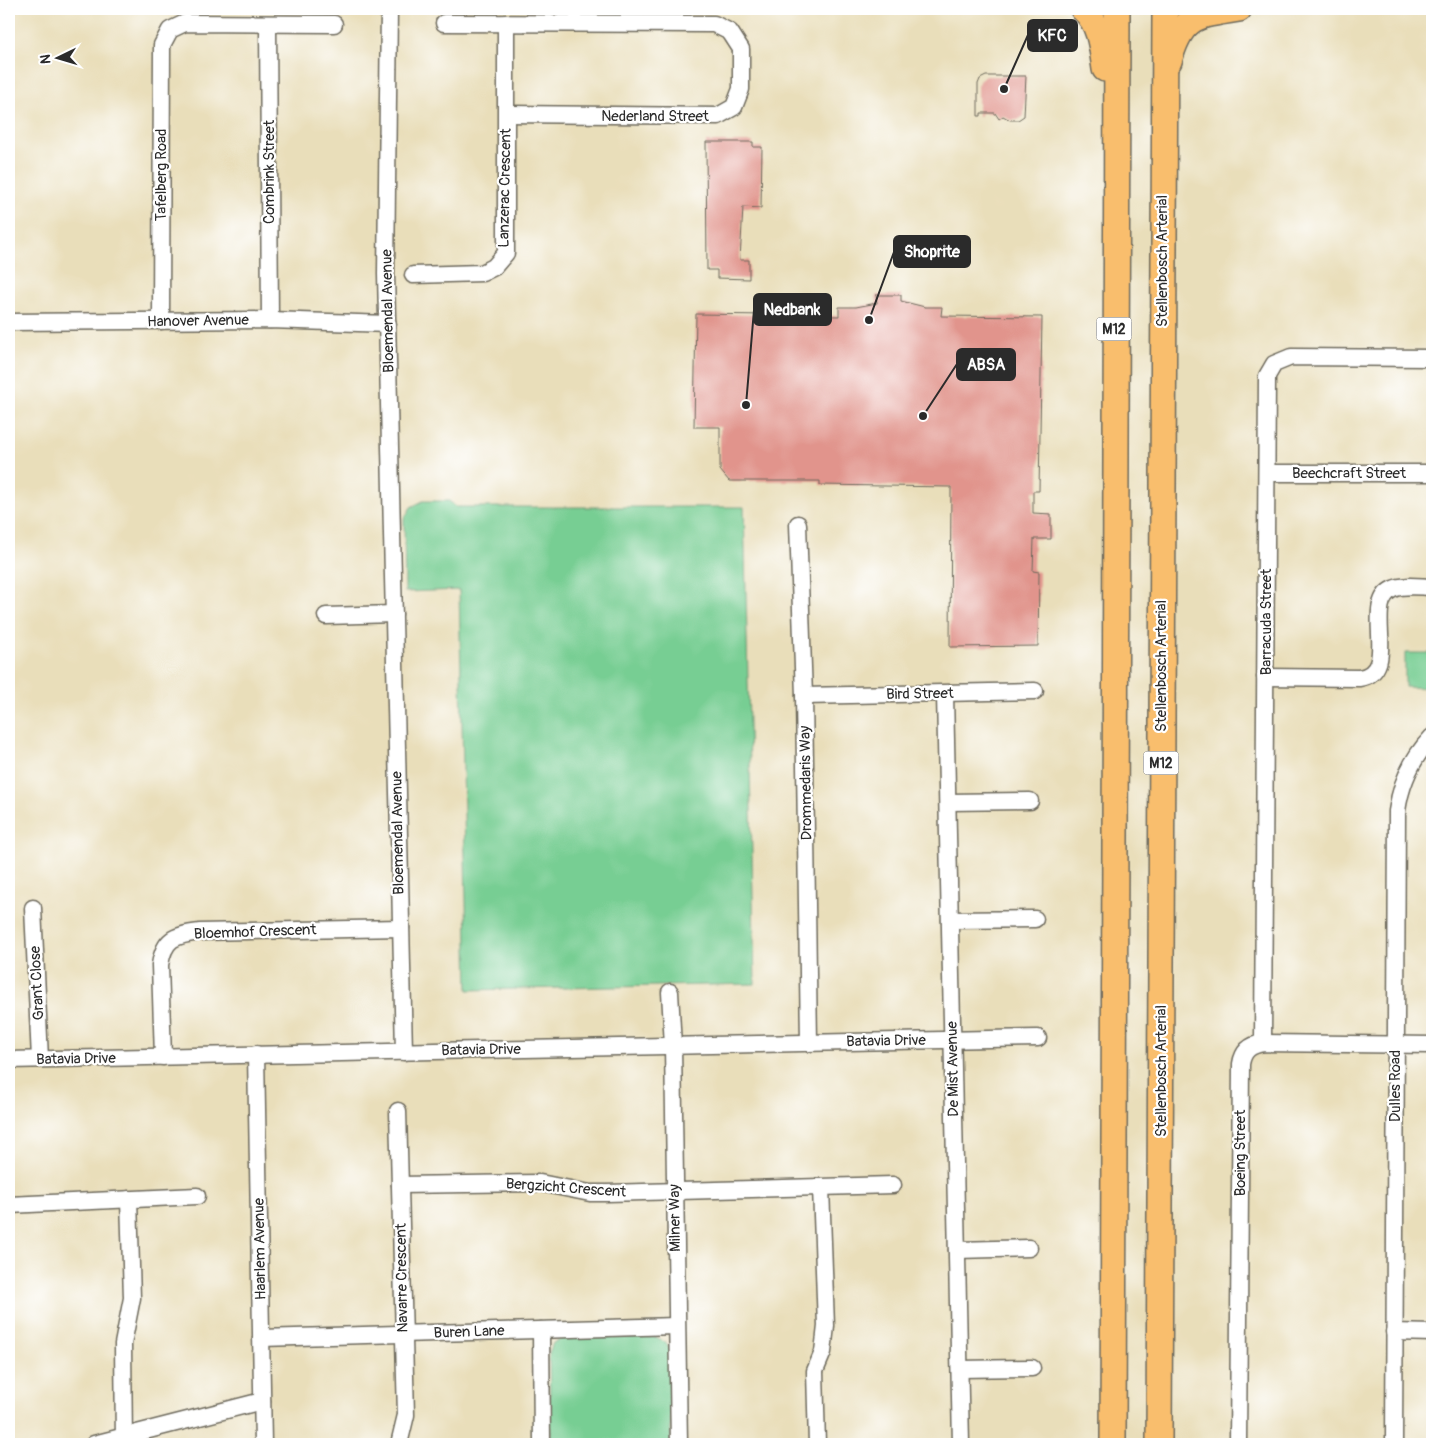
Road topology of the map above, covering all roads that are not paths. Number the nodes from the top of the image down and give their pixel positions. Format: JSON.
{"nodes":[{"id":1,"x":389,"y":9,"type":"edge"},
{"id":2,"x":1083,"y":9,"type":"edge"},
{"id":3,"x":1117,"y":9,"type":"edge"},
{"id":4,"x":1165,"y":9,"type":"edge"},
{"id":5,"x":1240,"y":9,"type":"edge"},
{"id":6,"x":444,"y":22,"type":"dead end"},
{"id":7,"x":506,"y":23,"type":"junction"},
{"id":8,"x":268,"y":24,"type":"junction"},
{"id":9,"x":334,"y":24,"type":"dead end"},
{"id":10,"x":1163,"y":81,"type":"junction"},
{"id":11,"x":507,"y":114,"type":"junction"},
{"id":12,"x":1116,"y":138,"type":"junction"},
{"id":13,"x":413,"y":275,"type":"dead end"},
{"id":14,"x":270,"y":320,"type":"junction"},
{"id":15,"x":161,"y":321,"type":"junction"},
{"id":16,"x":9,"y":322,"type":"edge"},
{"id":17,"x":388,"y":324,"type":"junction"},
{"id":18,"x":1432,"y":358,"type":"edge"},
{"id":19,"x":1267,"y":473,"type":"junction"},
{"id":20,"x":1432,"y":474,"type":"edge"},
{"id":21,"x":798,"y":524,"type":"dead end"},
{"id":22,"x":1432,"y":587,"type":"edge"},
{"id":23,"x":394,"y":614,"type":"junction"},
{"id":24,"x":326,"y":616,"type":"dead end"},
{"id":25,"x":1265,"y":677,"type":"junction"},
{"id":26,"x":1035,"y":691,"type":"dead end"},
{"id":27,"x":945,"y":694,"type":"junction"},
{"id":28,"x":804,"y":696,"type":"junction"},
{"id":29,"x":1432,"y":737,"type":"edge"},
{"id":30,"x":1030,"y":800,"type":"dead end"},
{"id":31,"x":948,"y":802,"type":"junction"},
{"id":32,"x":33,"y":908,"type":"dead end"},
{"id":33,"x":1035,"y":919,"type":"dead end"},
{"id":34,"x":950,"y":920,"type":"junction"},
{"id":35,"x":400,"y":928,"type":"junction"},
{"id":36,"x":670,"y":992,"type":"dead end"},
{"id":37,"x":1038,"y":1038,"type":"dead end"},
{"id":38,"x":953,"y":1040,"type":"junction"},
{"id":39,"x":809,"y":1043,"type":"junction"},
{"id":40,"x":1263,"y":1043,"type":"junction"},
{"id":41,"x":1396,"y":1045,"type":"junction"},
{"id":42,"x":1432,"y":1045,"type":"edge"},
{"id":43,"x":673,"y":1046,"type":"junction"},
{"id":44,"x":404,"y":1052,"type":"junction"},
{"id":45,"x":256,"y":1054,"type":"junction"},
{"id":46,"x":163,"y":1057,"type":"junction"},
{"id":47,"x":40,"y":1059,"type":"junction"},
{"id":48,"x":9,"y":1060,"type":"edge"},
{"id":49,"x":398,"y":1111,"type":"dead end"},
{"id":50,"x":400,"y":1185,"type":"junction"},
{"id":51,"x":893,"y":1185,"type":"dead end"},
{"id":52,"x":821,"y":1186,"type":"junction"},
{"id":53,"x":674,"y":1190,"type":"junction"},
{"id":54,"x":198,"y":1196,"type":"dead end"},
{"id":55,"x":129,"y":1199,"type":"junction"},
{"id":56,"x":9,"y":1205,"type":"edge"},
{"id":57,"x":1029,"y":1248,"type":"dead end"},
{"id":58,"x":957,"y":1250,"type":"junction"},
{"id":59,"x":676,"y":1326,"type":"junction"},
{"id":60,"x":541,"y":1330,"type":"junction"},
{"id":61,"x":1394,"y":1332,"type":"junction"},
{"id":62,"x":1432,"y":1333,"type":"edge"},
{"id":63,"x":403,"y":1335,"type":"junction"},
{"id":64,"x":261,"y":1338,"type":"junction"},
{"id":65,"x":1032,"y":1368,"type":"dead end"},
{"id":66,"x":960,"y":1369,"type":"junction"},
{"id":67,"x":262,"y":1401,"type":"junction"},
{"id":68,"x":124,"y":1440,"type":"edge"},
{"id":69,"x":94,"y":1444,"type":"edge"},
{"id":70,"x":263,"y":1444,"type":"edge"},
{"id":71,"x":399,"y":1444,"type":"edge"},
{"id":72,"x":542,"y":1444,"type":"edge"},
{"id":73,"x":679,"y":1444,"type":"edge"},
{"id":74,"x":817,"y":1444,"type":"edge"},
{"id":75,"x":961,"y":1444,"type":"edge"},
{"id":76,"x":1113,"y":1444,"type":"edge"},
{"id":77,"x":1158,"y":1444,"type":"edge"},
{"id":78,"x":1238,"y":1444,"type":"edge"},
{"id":79,"x":1394,"y":1444,"type":"edge"}],
"edges":[{"from":1,"to":17,"type":"street","name":"Bloemendal Avenue"},
{"from":2,"to":12,"type":"main road"},
{"from":3,"to":12,"type":"main road","number":"M12"},
{"from":4,"to":10,"type":"main road","name":"Stellenbosch Arterial","number":"M12"},
{"from":5,"to":10,"type":"main road"},
{"from":6,"to":7,"type":"street","name":"Nederland Street"},
{"from":7,"to":11,"type":"street","name":"Lanzerac Crescent"},
{"from":7,"to":11,"type":"street","name":"Nederland Street"},
{"from":8,"to":9,"type":"street"},
{"from":8,"to":14,"type":"street","name":"Combrink Street"},
{"from":8,"to":15,"type":"street","name":"Tafelberg Road"},
{"from":10,"to":77,"type":"main road","name":"Stellenbosch Arterial","number":"M12"},
{"from":11,"to":13,"type":"street","name":"Lanzerac Crescent"},
{"from":12,"to":76,"type":"main road","number":"M12"},
{"from":14,"to":15,"type":"street","name":"Hanover Avenue"},
{"from":14,"to":17,"type":"street","name":"Hanover Avenue"},
{"from":15,"to":16,"type":"street","name":"Hanover Avenue"},
{"from":17,"to":23,"type":"street","name":"Bloemendal Avenue"},
{"from":18,"to":19,"type":"street","name":"Barracuda Street"},
{"from":19,"to":20,"type":"street","name":"Beechcraft Street"},
{"from":19,"to":25,"type":"street","name":"Barracuda Street"},
{"from":21,"to":28,"type":"street","name":"Drommedaris Way"},
{"from":22,"to":25,"type":"street"},
{"from":23,"to":24,"type":"street"},
{"from":23,"to":35,"type":"street","name":"Bloemendal Avenue"},
{"from":25,"to":40,"type":"street","name":"Barracuda Street"},
{"from":26,"to":27,"type":"street","name":"Bird Street"},
{"from":27,"to":28,"type":"street","name":"Bird Street"},
{"from":27,"to":31,"type":"street","name":"De Mist Avenue"},
{"from":28,"to":39,"type":"street","name":"Drommedaris Way"},
{"from":29,"to":41,"type":"street","name":"Dulles Road"},
{"from":30,"to":31,"type":"street"},
{"from":31,"to":34,"type":"street","name":"De Mist Avenue"},
{"from":32,"to":47,"type":"street","name":"Grant Close"},
{"from":33,"to":34,"type":"street"},
{"from":34,"to":38,"type":"street","name":"De Mist Avenue"},
{"from":35,"to":44,"type":"street","name":"Bloemendal Avenue"},
{"from":35,"to":46,"type":"street","name":"Bloemhof Crescent"},
{"from":36,"to":43,"type":"street","name":"Milner Way"},
{"from":37,"to":38,"type":"street","name":"Batavia Drive"},
{"from":38,"to":39,"type":"street","name":"Batavia Drive"},
{"from":38,"to":58,"type":"street","name":"De Mist Avenue"},
{"from":39,"to":43,"type":"street","name":"Batavia Drive"},
{"from":40,"to":41,"type":"street"},
{"from":40,"to":78,"type":"street","name":"Boeing Street"},
{"from":41,"to":42,"type":"street"},
{"from":41,"to":61,"type":"street","name":"Dulles Road"},
{"from":43,"to":44,"type":"street","name":"Batavia Drive"},
{"from":43,"to":53,"type":"street","name":"Milner Way"},
{"from":44,"to":45,"type":"street","name":"Batavia Drive"},
{"from":45,"to":46,"type":"street","name":"Batavia Drive"},
{"from":45,"to":64,"type":"street","name":"Haarlem Avenue"},
{"from":46,"to":47,"type":"street","name":"Batavia Drive"},
{"from":47,"to":48,"type":"street","name":"Batavia Drive"},
{"from":49,"to":50,"type":"street","name":"Navarre Crescent"},
{"from":50,"to":53,"type":"street","name":"Bergzicht Crescent"},
{"from":50,"to":63,"type":"street","name":"Navarre Crescent"},
{"from":51,"to":52,"type":"street","name":"Bergzicht Crescent"},
{"from":52,"to":53,"type":"street","name":"Bergzicht Crescent"},
{"from":52,"to":74,"type":"street"},
{"from":53,"to":59,"type":"street","name":"Milner Way"},
{"from":54,"to":55,"type":"street"},
{"from":55,"to":56,"type":"street"},
{"from":55,"to":68,"type":"street"},
{"from":57,"to":58,"type":"street"},
{"from":58,"to":66,"type":"street","name":"De Mist Avenue"},
{"from":59,"to":60,"type":"street","name":"Buren Lane"},
{"from":59,"to":73,"type":"street","name":"Milner Way"},
{"from":60,"to":63,"type":"street","name":"Buren Lane"},
{"from":60,"to":72,"type":"street"},
{"from":61,"to":62,"type":"street"},
{"from":61,"to":79,"type":"street","name":"Dulles Road"},
{"from":63,"to":64,"type":"street","name":"Buren Lane"},
{"from":63,"to":71,"type":"street","name":"Navarre Crescent"},
{"from":64,"to":67,"type":"street","name":"Haarlem Avenue"},
{"from":65,"to":66,"type":"street"},
{"from":66,"to":75,"type":"street","name":"De Mist Avenue"},
{"from":67,"to":68,"type":"street"},
{"from":67,"to":70,"type":"street","name":"Haarlem Avenue"},
{"from":68,"to":69,"type":"street"}]}
